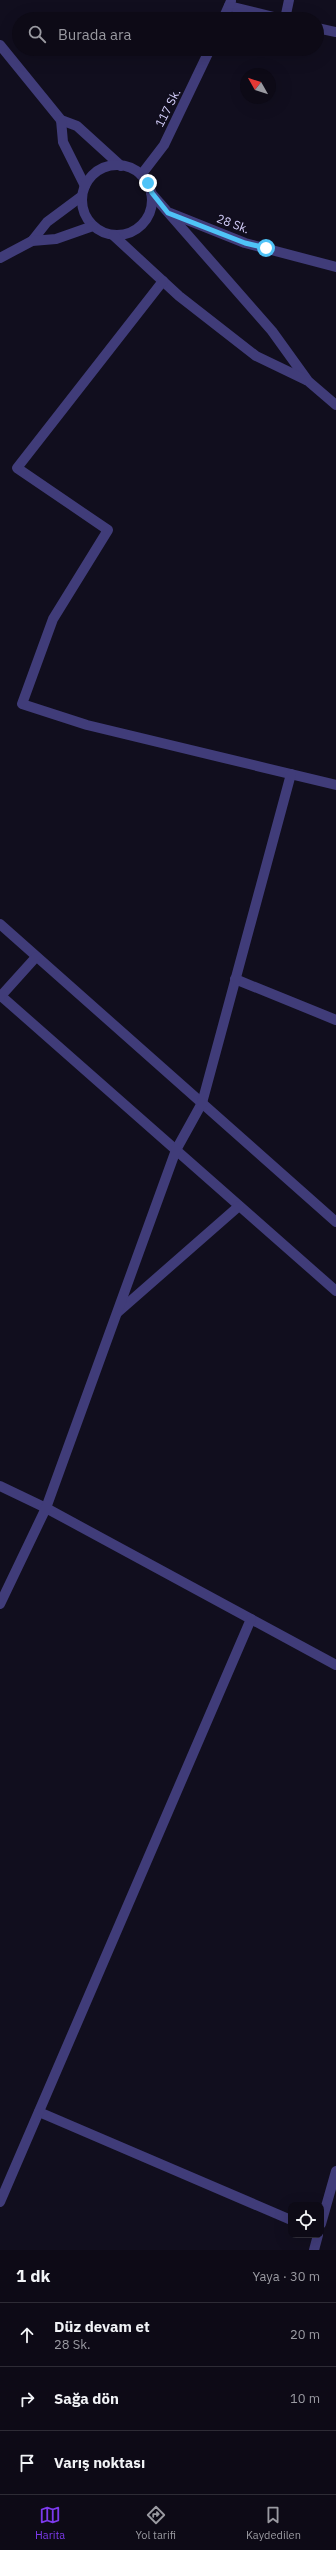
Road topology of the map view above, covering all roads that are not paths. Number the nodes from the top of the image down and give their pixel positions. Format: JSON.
{"nodes":[{"id":1,"x":289,"y":0,"type":"edge"},
{"id":2,"x":230,"y":3,"type":"edge"},
{"id":3,"x":259,"y":12,"type":"edge"},
{"id":4,"x":287,"y":12,"type":"edge"},
{"id":5,"x":324,"y":29,"type":"edge"},
{"id":6,"x":336,"y":32,"type":"edge"},
{"id":7,"x":0,"y":45,"type":"edge"},
{"id":8,"x":207,"y":56,"type":"edge"},
{"id":9,"x":61,"y":120,"type":"junction"},
{"id":10,"x":121,"y":166,"type":"junction"},
{"id":11,"x":141,"y":175,"type":"junction"},
{"id":12,"x":85,"y":186,"type":"junction"},
{"id":13,"x":152,"y":193,"type":"junction"},
{"id":14,"x":82,"y":196,"type":"junction"},
{"id":15,"x":168,"y":213,"type":"junction"},
{"id":16,"x":93,"y":226,"type":"junction"},
{"id":17,"x":113,"y":235,"type":"junction"},
{"id":18,"x":32,"y":241,"type":"junction"},
{"id":19,"x":1,"y":255,"type":"edge"},
{"id":20,"x":336,"y":267,"type":"edge"},
{"id":21,"x":163,"y":281,"type":"junction"},
{"id":22,"x":308,"y":381,"type":"junction"},
{"id":23,"x":336,"y":405,"type":"edge"},
{"id":24,"x":291,"y":774,"type":"junction"},
{"id":25,"x":336,"y":785,"type":"edge"},
{"id":26,"x":0,"y":924,"type":"edge"},
{"id":27,"x":36,"y":957,"type":"junction"},
{"id":28,"x":235,"y":979,"type":"junction"},
{"id":29,"x":0,"y":996,"type":"edge"},
{"id":30,"x":336,"y":1020,"type":"edge"},
{"id":31,"x":202,"y":1103,"type":"junction"},
{"id":32,"x":176,"y":1150,"type":"junction"},
{"id":33,"x":239,"y":1206,"type":"junction"},
{"id":34,"x":336,"y":1222,"type":"edge"},
{"id":35,"x":336,"y":1291,"type":"edge"},
{"id":36,"x":116,"y":1314,"type":"junction"},
{"id":37,"x":0,"y":1486,"type":"edge"},
{"id":38,"x":46,"y":1508,"type":"junction"},
{"id":39,"x":0,"y":1604,"type":"edge"},
{"id":40,"x":251,"y":1619,"type":"junction"},
{"id":41,"x":336,"y":1665,"type":"edge"},
{"id":42,"x":39,"y":2112,"type":"junction"},
{"id":43,"x":336,"y":2171,"type":"edge"},
{"id":44,"x":0,"y":2202,"type":"edge"},
{"id":45,"x":324,"y":2213,"type":"edge"},
{"id":46,"x":288,"y":2219,"type":"edge"},
{"id":47,"x":317,"y":2238,"type":"edge"},
{"id":48,"x":314,"y":2250,"type":"edge"}],
"edges":[{"from":1,"to":4,"type":"street"},
{"from":2,"to":3,"type":"street"},
{"from":5,"to":6,"type":"street"},
{"from":7,"to":9,"type":"street"},
{"from":8,"to":11,"type":"street","name":"117 Sk."},
{"from":9,"to":10,"type":"street"},
{"from":9,"to":12,"type":"street"},
{"from":10,"to":11,"type":"street"},
{"from":10,"to":12,"type":"street"},
{"from":11,"to":13,"type":"street"},
{"from":12,"to":14,"type":"street"},
{"from":13,"to":15,"type":"street"},
{"from":13,"to":17,"type":"street"},
{"from":14,"to":16,"type":"street"},
{"from":14,"to":18,"type":"street"},
{"from":15,"to":20,"type":"street","name":"28 Sk."},
{"from":15,"to":22,"type":"street"},
{"from":16,"to":17,"type":"street"},
{"from":16,"to":18,"type":"street"},
{"from":17,"to":21,"type":"street"},
{"from":18,"to":19,"type":"street"},
{"from":21,"to":22,"type":"street"},
{"from":21,"to":24,"type":"street"},
{"from":22,"to":23,"type":"street"},
{"from":24,"to":25,"type":"street"},
{"from":24,"to":28,"type":"street"},
{"from":26,"to":27,"type":"street"},
{"from":27,"to":29,"type":"street"},
{"from":27,"to":31,"type":"street"},
{"from":28,"to":30,"type":"street"},
{"from":28,"to":31,"type":"street"},
{"from":29,"to":32,"type":"street"},
{"from":31,"to":32,"type":"street"},
{"from":31,"to":34,"type":"street"},
{"from":32,"to":33,"type":"street"},
{"from":32,"to":36,"type":"street"},
{"from":33,"to":35,"type":"street"},
{"from":33,"to":36,"type":"street"},
{"from":36,"to":38,"type":"street"},
{"from":37,"to":38,"type":"street"},
{"from":38,"to":39,"type":"street"},
{"from":38,"to":40,"type":"street"},
{"from":40,"to":41,"type":"street"},
{"from":40,"to":42,"type":"street"},
{"from":42,"to":44,"type":"street"},
{"from":42,"to":46,"type":"street"},
{"from":43,"to":45,"type":"street"},
{"from":47,"to":48,"type":"street"}]}
